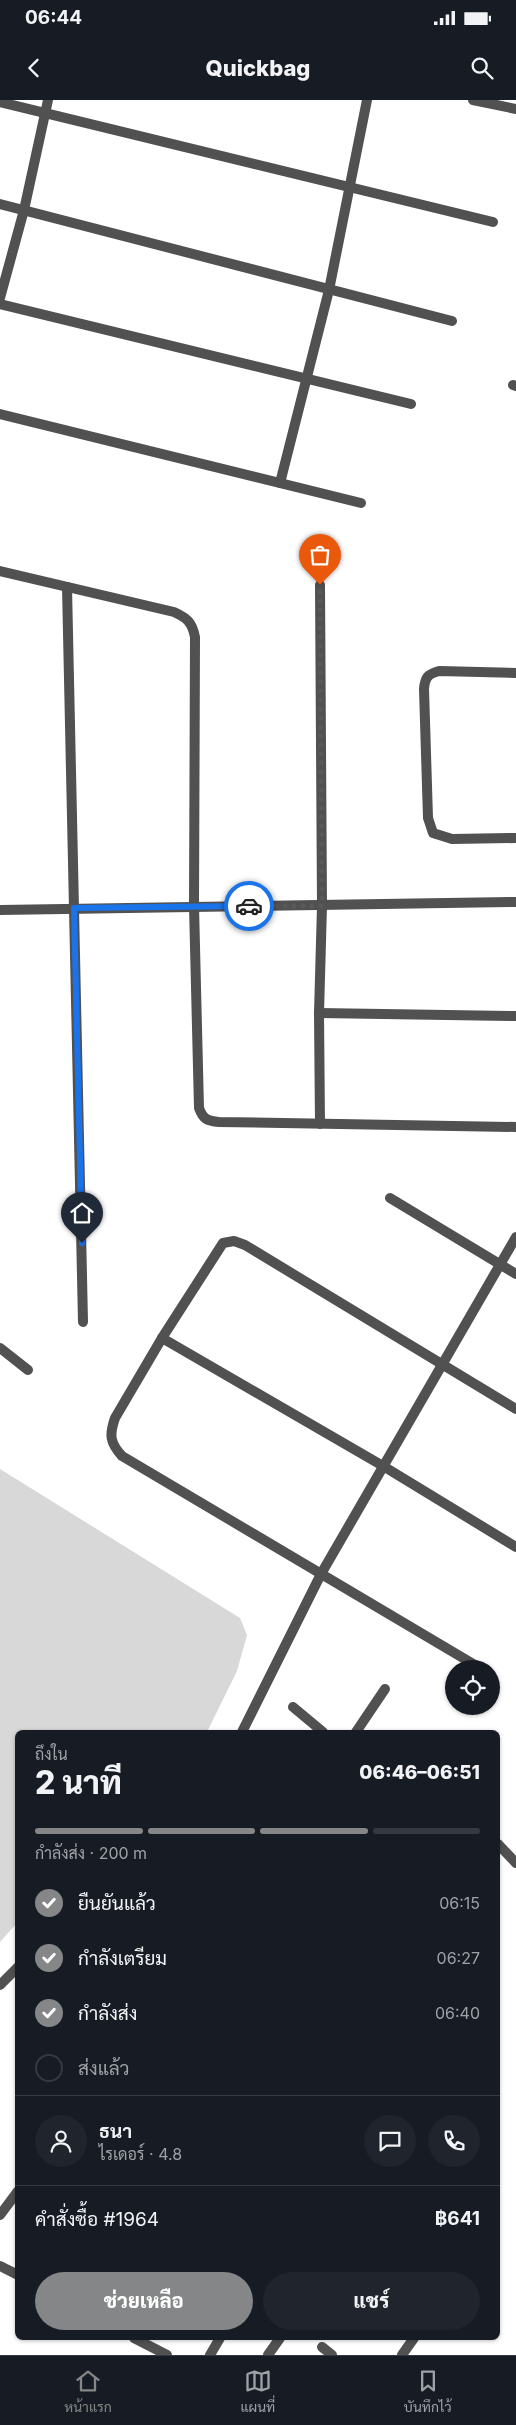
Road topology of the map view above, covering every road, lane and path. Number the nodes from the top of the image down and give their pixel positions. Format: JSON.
{"nodes":[{"id":1,"x":48,"y":100,"type":"edge"},
{"id":2,"x":367,"y":100,"type":"edge"},
{"id":3,"x":473,"y":100,"type":"edge"},
{"id":4,"x":0,"y":102,"type":"edge"},
{"id":5,"x":516,"y":109,"type":"edge"},
{"id":6,"x":45,"y":113,"type":"junction"},
{"id":7,"x":351,"y":187,"type":"junction"},
{"id":8,"x":0,"y":204,"type":"edge"},
{"id":9,"x":24,"y":210,"type":"junction"},
{"id":10,"x":493,"y":222,"type":"dead end"},
{"id":11,"x":329,"y":290,"type":"junction"},
{"id":12,"x":0,"y":298,"type":"edge"},
{"id":13,"x":0,"y":304,"type":"edge"},
{"id":14,"x":452,"y":321,"type":"dead end"},
{"id":15,"x":306,"y":378,"type":"junction"},
{"id":16,"x":411,"y":404,"type":"dead end"},
{"id":17,"x":0,"y":414,"type":"edge"},
{"id":18,"x":280,"y":483,"type":"junction"},
{"id":19,"x":361,"y":503,"type":"dead end"},
{"id":20,"x":0,"y":571,"type":"edge"},
{"id":21,"x":320,"y":585,"type":"dead end"},
{"id":22,"x":66,"y":587,"type":"junction"},
{"id":23,"x":516,"y":673,"type":"edge"},
{"id":24,"x":516,"y":838,"type":"edge"},
{"id":25,"x":516,"y":902,"type":"edge"},
{"id":26,"x":194,"y":906,"type":"junction"},
{"id":27,"x":322,"y":906,"type":"junction"},
{"id":28,"x":74,"y":908,"type":"junction"},
{"id":29,"x":0,"y":910,"type":"edge"},
{"id":30,"x":319,"y":1013,"type":"junction"},
{"id":31,"x":516,"y":1016,"type":"edge"},
{"id":32,"x":320,"y":1124,"type":"junction"},
{"id":33,"x":516,"y":1127,"type":"edge"},
{"id":34,"x":390,"y":1198,"type":"dead end"},
{"id":35,"x":516,"y":1237,"type":"edge"},
{"id":36,"x":499,"y":1264,"type":"junction"},
{"id":37,"x":516,"y":1274,"type":"edge"},
{"id":38,"x":83,"y":1322,"type":"dead end"},
{"id":39,"x":162,"y":1338,"type":"junction"},
{"id":40,"x":0,"y":1348,"type":"edge"},
{"id":41,"x":443,"y":1363,"type":"junction"},
{"id":42,"x":28,"y":1370,"type":"dead end"},
{"id":43,"x":516,"y":1409,"type":"edge"},
{"id":44,"x":383,"y":1466,"type":"junction"},
{"id":45,"x":516,"y":1547,"type":"edge"},
{"id":46,"x":321,"y":1574,"type":"junction"},
{"id":47,"x":466,"y":1660,"type":"edge"},
{"id":48,"x":385,"y":1688,"type":"dead end"},
{"id":49,"x":293,"y":1708,"type":"dead end"},
{"id":50,"x":243,"y":1730,"type":"edge"},
{"id":51,"x":321,"y":1730,"type":"edge"},
{"id":52,"x":357,"y":1730,"type":"edge"},
{"id":53,"x":500,"y":1846,"type":"edge"},
{"id":54,"x":516,"y":1863,"type":"edge"},
{"id":55,"x":15,"y":1969,"type":"edge"},
{"id":56,"x":0,"y":1985,"type":"edge"},
{"id":57,"x":15,"y":2195,"type":"edge"},
{"id":58,"x":0,"y":2215,"type":"edge"},
{"id":59,"x":0,"y":2266,"type":"edge"},
{"id":60,"x":15,"y":2274,"type":"edge"},
{"id":61,"x":137,"y":2340,"type":"edge"},
{"id":62,"x":219,"y":2340,"type":"edge"},
{"id":63,"x":279,"y":2340,"type":"edge"},
{"id":64,"x":413,"y":2340,"type":"edge"},
{"id":65,"x":322,"y":2348,"type":"dead end"},
{"id":66,"x":154,"y":2352,"type":"edge"},
{"id":67,"x":167,"y":2355,"type":"edge"},
{"id":68,"x":210,"y":2355,"type":"edge"},
{"id":69,"x":268,"y":2355,"type":"edge"},
{"id":70,"x":332,"y":2355,"type":"edge"},
{"id":71,"x":402,"y":2355,"type":"edge"}],
"edges":[{"from":1,"to":6,"type":"street"},
{"from":2,"to":7,"type":"street"},
{"from":3,"to":5,"type":"street"},
{"from":4,"to":6,"type":"street"},
{"from":6,"to":7,"type":"street"},
{"from":6,"to":9,"type":"street"},
{"from":7,"to":10,"type":"street"},
{"from":7,"to":11,"type":"street"},
{"from":8,"to":9,"type":"street"},
{"from":9,"to":11,"type":"street"},
{"from":9,"to":12,"type":"street"},
{"from":11,"to":14,"type":"street"},
{"from":11,"to":15,"type":"street"},
{"from":13,"to":15,"type":"street"},
{"from":15,"to":16,"type":"street"},
{"from":15,"to":18,"type":"street"},
{"from":17,"to":18,"type":"street"},
{"from":18,"to":19,"type":"street"},
{"from":20,"to":22,"type":"street"},
{"from":21,"to":27,"type":"street"},
{"from":22,"to":26,"type":"street"},
{"from":22,"to":28,"type":"street"},
{"from":23,"to":24,"type":"street"},
{"from":25,"to":27,"type":"street"},
{"from":26,"to":27,"type":"street"},
{"from":26,"to":28,"type":"street"},
{"from":26,"to":32,"type":"street"},
{"from":27,"to":30,"type":"street"},
{"from":28,"to":29,"type":"street"},
{"from":28,"to":38,"type":"street"},
{"from":30,"to":31,"type":"street"},
{"from":30,"to":32,"type":"street"},
{"from":32,"to":33,"type":"street"},
{"from":34,"to":36,"type":"street"},
{"from":35,"to":36,"type":"street"},
{"from":36,"to":37,"type":"street"},
{"from":36,"to":41,"type":"street"},
{"from":39,"to":41,"type":"street"},
{"from":39,"to":44,"type":"street"},
{"from":39,"to":46,"type":"street"},
{"from":40,"to":42,"type":"street"},
{"from":41,"to":43,"type":"street"},
{"from":41,"to":44,"type":"street"},
{"from":44,"to":45,"type":"street"},
{"from":44,"to":46,"type":"street"},
{"from":46,"to":47,"type":"street"},
{"from":46,"to":50,"type":"street"},
{"from":48,"to":52,"type":"street"},
{"from":49,"to":51,"type":"street"},
{"from":53,"to":54,"type":"street"},
{"from":55,"to":56,"type":"street"},
{"from":57,"to":58,"type":"street"},
{"from":59,"to":60,"type":"street"},
{"from":61,"to":66,"type":"street"},
{"from":62,"to":68,"type":"street"},
{"from":63,"to":69,"type":"street"},
{"from":64,"to":71,"type":"street"},
{"from":65,"to":70,"type":"street"},
{"from":66,"to":67,"type":"street"}]}
